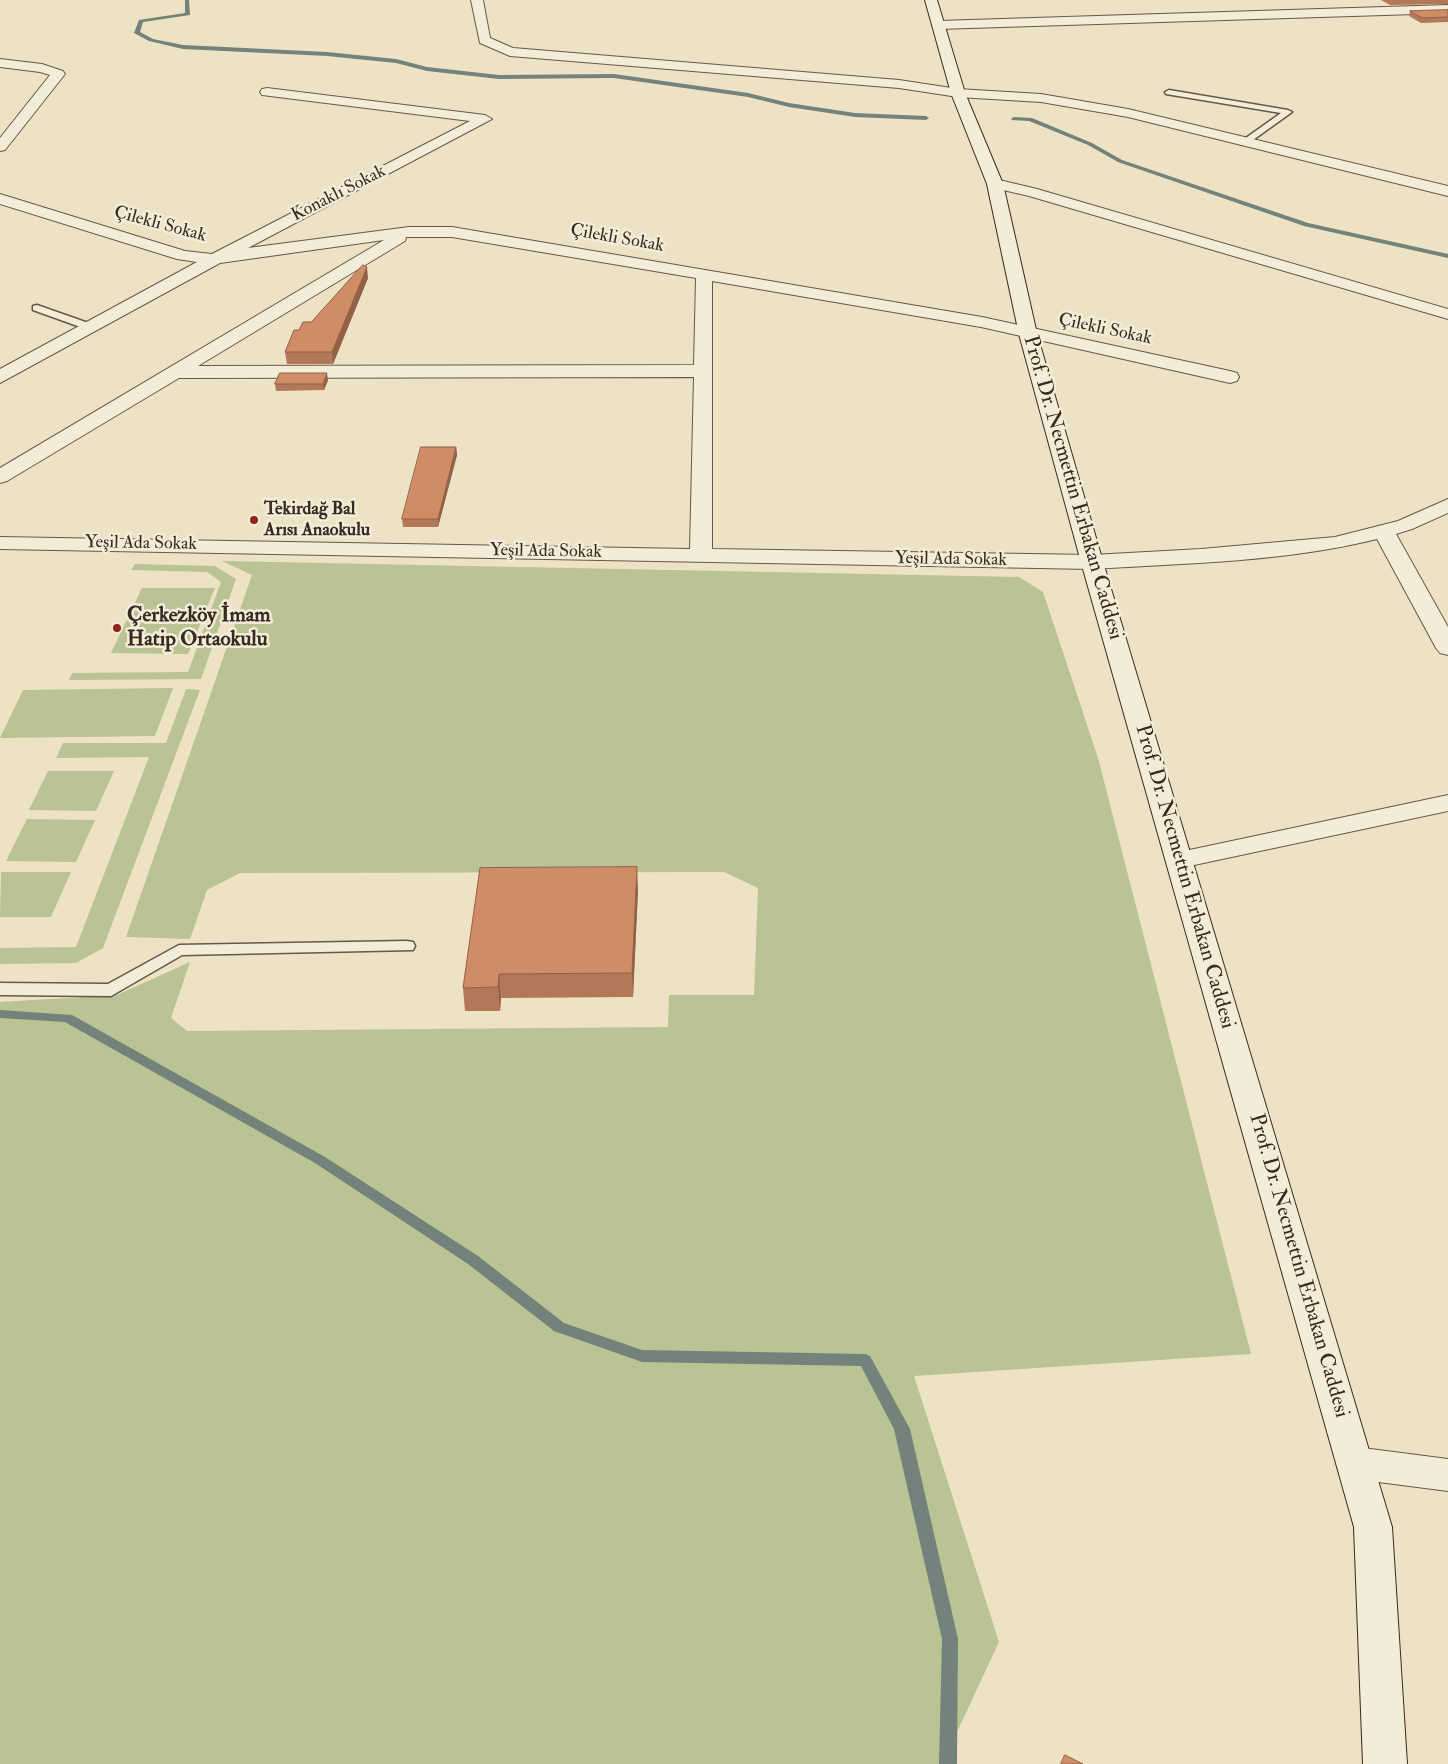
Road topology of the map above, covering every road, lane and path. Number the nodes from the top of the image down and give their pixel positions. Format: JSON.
{"nodes":[{"id":1,"x":477,"y":0,"type":"edge"},
{"id":2,"x":931,"y":0,"type":"edge"},
{"id":3,"x":1230,"y":5,"type":"dead end"},
{"id":4,"x":1448,"y":9,"type":"edge"},
{"id":5,"x":1239,"y":15,"type":"junction"},
{"id":6,"x":938,"y":26,"type":"junction"},
{"id":7,"x":0,"y":63,"type":"edge"},
{"id":8,"x":267,"y":92,"type":"dead end"},
{"id":9,"x":1169,"y":92,"type":"dead end"},
{"id":10,"x":958,"y":93,"type":"junction"},
{"id":11,"x":1246,"y":142,"type":"junction"},
{"id":12,"x":0,"y":147,"type":"edge"},
{"id":13,"x":995,"y":184,"type":"junction"},
{"id":14,"x":1448,"y":191,"type":"edge"},
{"id":15,"x":0,"y":199,"type":"edge"},
{"id":16,"x":409,"y":232,"type":"junction"},
{"id":17,"x":215,"y":259,"type":"junction"},
{"id":18,"x":704,"y":274,"type":"junction"},
{"id":19,"x":37,"y":308,"type":"dead end"},
{"id":20,"x":1448,"y":314,"type":"edge"},
{"id":21,"x":90,"y":327,"type":"junction"},
{"id":22,"x":1028,"y":334,"type":"junction"},
{"id":23,"x":703,"y":371,"type":"junction"},
{"id":24,"x":175,"y":372,"type":"junction"},
{"id":25,"x":0,"y":377,"type":"edge"},
{"id":26,"x":1230,"y":377,"type":"dead end"},
{"id":27,"x":0,"y":478,"type":"edge"},
{"id":28,"x":1448,"y":505,"type":"edge"},
{"id":29,"x":1384,"y":531,"type":"junction"},
{"id":30,"x":0,"y":543,"type":"edge"},
{"id":31,"x":701,"y":555,"type":"junction"},
{"id":32,"x":1092,"y":562,"type":"junction"},
{"id":33,"x":1448,"y":648,"type":"edge"},
{"id":34,"x":1448,"y":804,"type":"edge"},
{"id":35,"x":1180,"y":860,"type":"junction"},
{"id":36,"x":408,"y":946,"type":"dead end"},
{"id":37,"x":0,"y":989,"type":"edge"},
{"id":38,"x":1355,"y":1463,"type":"junction"},
{"id":39,"x":1448,"y":1475,"type":"edge"},
{"id":40,"x":1385,"y":1764,"type":"edge"}],
"edges":[{"from":1,"to":10,"type":"street"},
{"from":2,"to":6,"type":"street","name":"Prof. Dr. Necmettin Erbakan Caddesi"},
{"from":3,"to":5,"type":"street"},
{"from":4,"to":5,"type":"street"},
{"from":5,"to":6,"type":"street"},
{"from":6,"to":10,"type":"street","name":"Prof. Dr. Necmettin Erbakan Caddesi"},
{"from":7,"to":12,"type":"street"},
{"from":8,"to":17,"type":"street","name":"Konaklı Sokak"},
{"from":9,"to":11,"type":"lane"},
{"from":10,"to":11,"type":"street"},
{"from":10,"to":13,"type":"street","name":"Prof. Dr. Necmettin Erbakan Caddesi"},
{"from":11,"to":14,"type":"street"},
{"from":13,"to":20,"type":"street"},
{"from":13,"to":22,"type":"street","name":"Prof. Dr. Necmettin Erbakan Caddesi"},
{"from":15,"to":17,"type":"street","name":"Çilekli Sokak"},
{"from":16,"to":17,"type":"street","name":"Çilekli Sokak"},
{"from":16,"to":18,"type":"street","name":"Çilekli Sokak"},
{"from":16,"to":24,"type":"street"},
{"from":17,"to":21,"type":"street","name":"Konaklı Sokak"},
{"from":18,"to":22,"type":"street","name":"Çilekli Sokak"},
{"from":18,"to":23,"type":"street"},
{"from":19,"to":21,"type":"lane"},
{"from":21,"to":25,"type":"street","name":"Konaklı Sokak"},
{"from":22,"to":26,"type":"street","name":"Çilekli Sokak"},
{"from":22,"to":32,"type":"street","name":"Prof. Dr. Necmettin Erbakan Caddesi"},
{"from":23,"to":24,"type":"street"},
{"from":23,"to":31,"type":"street"},
{"from":24,"to":27,"type":"street"},
{"from":28,"to":29,"type":"street","name":"Yeşil Ada Sokak"},
{"from":29,"to":32,"type":"street","name":"Yeşil Ada Sokak"},
{"from":29,"to":33,"type":"street"},
{"from":30,"to":31,"type":"street","name":"Yeşil Ada Sokak"},
{"from":31,"to":32,"type":"street","name":"Yeşil Ada Sokak"},
{"from":32,"to":35,"type":"street","name":"Prof. Dr. Necmettin Erbakan Caddesi"},
{"from":34,"to":35,"type":"street"},
{"from":35,"to":38,"type":"street","name":"Prof. Dr. Necmettin Erbakan Caddesi"},
{"from":36,"to":37,"type":"lane"},
{"from":38,"to":39,"type":"street"},
{"from":38,"to":40,"type":"street","name":"Prof. Dr. Necmettin Erbakan Caddesi"}]}
